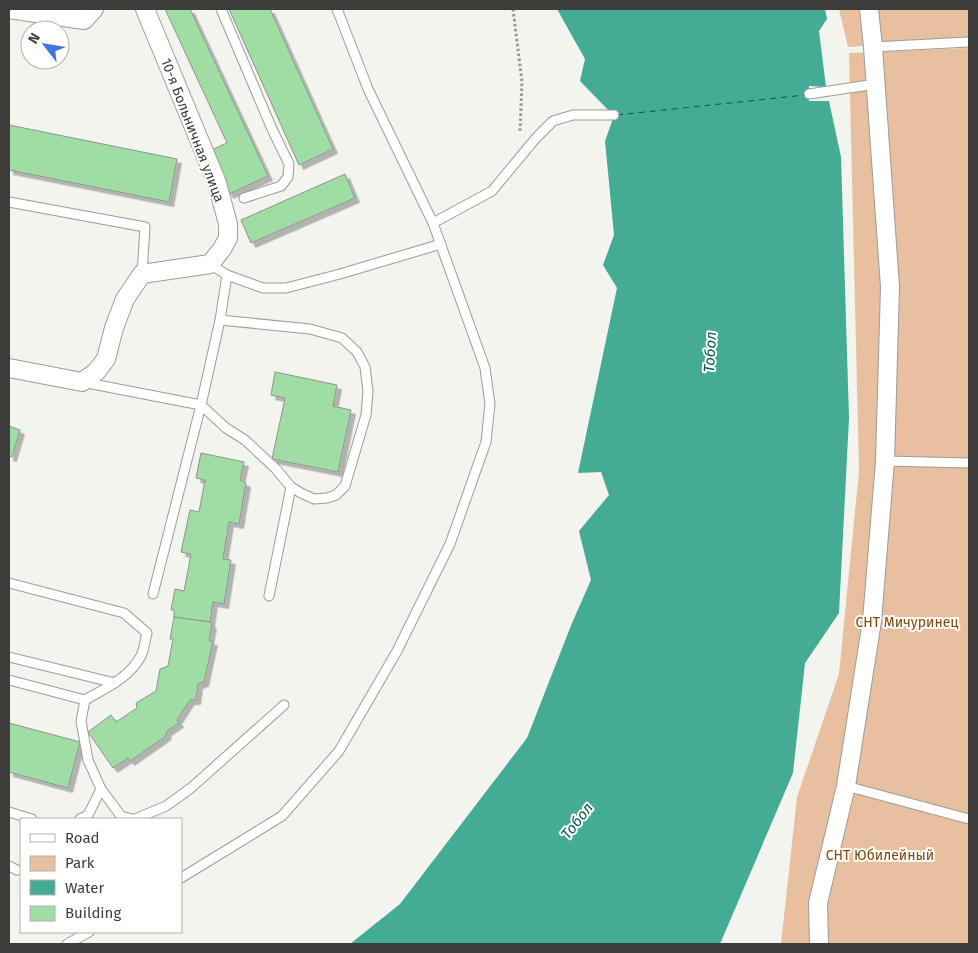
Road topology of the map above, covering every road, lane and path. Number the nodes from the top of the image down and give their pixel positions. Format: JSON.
{"nodes":[{"id":1,"x":94,"y":9,"type":"edge"},
{"id":2,"x":145,"y":9,"type":"edge"},
{"id":3,"x":221,"y":9,"type":"edge"},
{"id":4,"x":337,"y":9,"type":"edge"},
{"id":5,"x":513,"y":9,"type":"edge"},
{"id":6,"x":869,"y":9,"type":"edge"},
{"id":7,"x":9,"y":10,"type":"edge"},
{"id":8,"x":969,"y":42,"type":"edge"},
{"id":9,"x":873,"y":46,"type":"junction"},
{"id":10,"x":876,"y":84,"type":"junction"},
{"id":11,"x":809,"y":94,"type":"dead end"},
{"id":12,"x":614,"y":116,"type":"dead end"},
{"id":13,"x":519,"y":136,"type":"dead end"},
{"id":14,"x":244,"y":198,"type":"dead end"},
{"id":15,"x":9,"y":202,"type":"edge"},
{"id":16,"x":433,"y":223,"type":"junction"},
{"id":17,"x":441,"y":244,"type":"junction"},
{"id":18,"x":210,"y":264,"type":"junction"},
{"id":19,"x":142,"y":274,"type":"junction"},
{"id":20,"x":227,"y":276,"type":"junction"},
{"id":21,"x":220,"y":320,"type":"junction"},
{"id":22,"x":9,"y":368,"type":"edge"},
{"id":23,"x":82,"y":382,"type":"junction"},
{"id":24,"x":201,"y":405,"type":"junction"},
{"id":25,"x":885,"y":461,"type":"junction"},
{"id":26,"x":969,"y":463,"type":"edge"},
{"id":27,"x":291,"y":487,"type":"junction"},
{"id":28,"x":9,"y":583,"type":"edge"},
{"id":29,"x":153,"y":594,"type":"dead end"},
{"id":30,"x":268,"y":596,"type":"dead end"},
{"id":31,"x":9,"y":657,"type":"edge"},
{"id":32,"x":9,"y":680,"type":"edge"},
{"id":33,"x":115,"y":683,"type":"junction"},
{"id":34,"x":85,"y":700,"type":"junction"},
{"id":35,"x":284,"y":705,"type":"dead end"},
{"id":36,"x":846,"y":786,"type":"junction"},
{"id":37,"x":101,"y":789,"type":"junction"},
{"id":38,"x":9,"y":812,"type":"edge"},
{"id":39,"x":29,"y":818,"type":"edge"},
{"id":40,"x":82,"y":818,"type":"edge"},
{"id":41,"x":130,"y":818,"type":"edge"},
{"id":42,"x":136,"y":818,"type":"edge"},
{"id":43,"x":969,"y":819,"type":"edge"},
{"id":44,"x":182,"y":877,"type":"edge"},
{"id":45,"x":87,"y":933,"type":"edge"},
{"id":46,"x":67,"y":944,"type":"edge"},
{"id":47,"x":819,"y":944,"type":"edge"}],
"edges":[{"from":1,"to":7,"type":"street"},
{"from":2,"to":18,"type":"street","name":"10-я Больничная улица"},
{"from":3,"to":14,"type":"lane"},
{"from":4,"to":16,"type":"lane"},
{"from":5,"to":13,"type":"path"},
{"from":6,"to":9,"type":"street"},
{"from":8,"to":9,"type":"lane"},
{"from":9,"to":10,"type":"street"},
{"from":10,"to":11,"type":"lane"},
{"from":10,"to":25,"type":"street"},
{"from":12,"to":16,"type":"lane"},
{"from":15,"to":19,"type":"lane"},
{"from":16,"to":17,"type":"lane"},
{"from":17,"to":20,"type":"lane"},
{"from":17,"to":44,"type":"lane"},
{"from":18,"to":19,"type":"street"},
{"from":18,"to":20,"type":"lane"},
{"from":19,"to":23,"type":"street"},
{"from":20,"to":21,"type":"lane"},
{"from":21,"to":24,"type":"lane"},
{"from":21,"to":27,"type":"lane"},
{"from":22,"to":23,"type":"street"},
{"from":23,"to":24,"type":"lane"},
{"from":24,"to":27,"type":"lane"},
{"from":24,"to":29,"type":"lane"},
{"from":25,"to":26,"type":"lane"},
{"from":25,"to":36,"type":"street"},
{"from":27,"to":30,"type":"lane"},
{"from":28,"to":33,"type":"lane"},
{"from":31,"to":33,"type":"lane"},
{"from":32,"to":34,"type":"lane"},
{"from":33,"to":34,"type":"lane"},
{"from":34,"to":37,"type":"lane"},
{"from":35,"to":42,"type":"lane"},
{"from":36,"to":43,"type":"lane"},
{"from":36,"to":47,"type":"street"},
{"from":37,"to":40,"type":"lane"},
{"from":37,"to":41,"type":"lane"},
{"from":38,"to":39,"type":"lane"},
{"from":45,"to":46,"type":"lane"}]}
